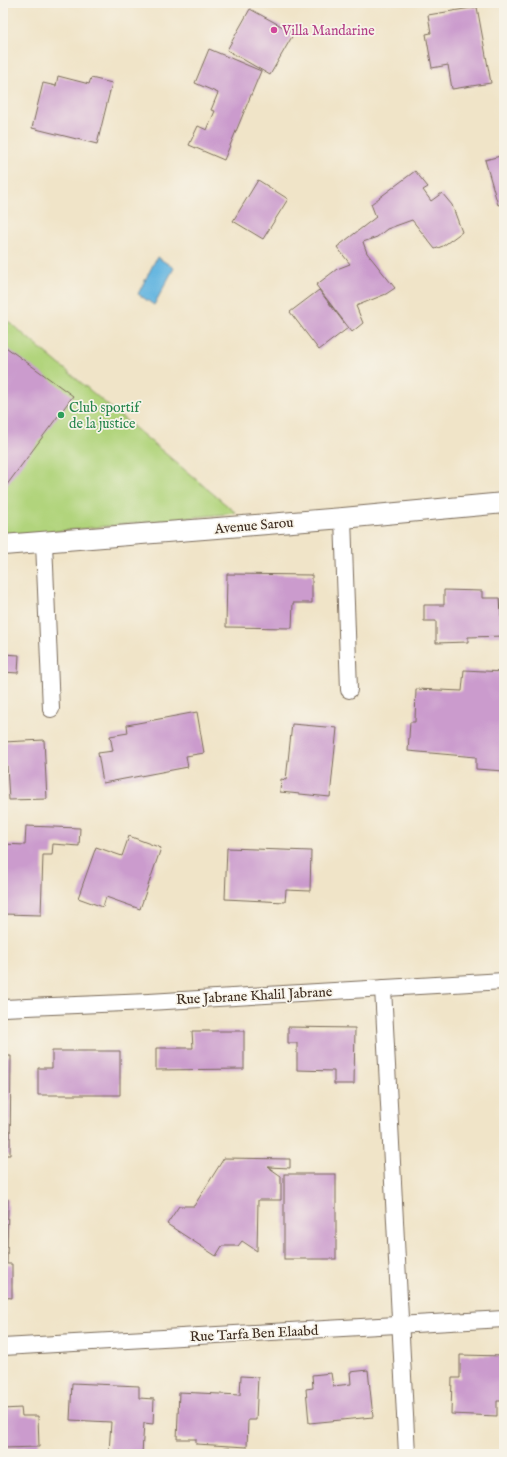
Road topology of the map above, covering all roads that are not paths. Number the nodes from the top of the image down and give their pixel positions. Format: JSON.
{"nodes":[{"id":1,"x":504,"y":503,"type":"edge"},
{"id":2,"x":343,"y":518,"type":"junction"},
{"id":3,"x":44,"y":543,"type":"junction"},
{"id":4,"x":3,"y":545,"type":"edge"},
{"id":5,"x":349,"y":690,"type":"dead end"},
{"id":6,"x":51,"y":709,"type":"dead end"},
{"id":7,"x":504,"y":981,"type":"edge"},
{"id":8,"x":383,"y":988,"type":"junction"},
{"id":9,"x":3,"y":1008,"type":"edge"},
{"id":10,"x":504,"y":1319,"type":"edge"},
{"id":11,"x":401,"y":1325,"type":"junction"},
{"id":12,"x":3,"y":1348,"type":"edge"},
{"id":13,"x":407,"y":1454,"type":"edge"}],
"edges":[{"from":1,"to":2,"type":"street","name":"Avenue Sarou"},
{"from":2,"to":3,"type":"street","name":"Avenue Sarou"},
{"from":2,"to":5,"type":"street"},
{"from":3,"to":4,"type":"street","name":"Avenue Sarou"},
{"from":3,"to":6,"type":"street"},
{"from":7,"to":8,"type":"street","name":"Rue Jabrane Khalil Jabrane"},
{"from":8,"to":9,"type":"street","name":"Rue Jabrane Khalil Jabrane"},
{"from":8,"to":11,"type":"street"},
{"from":10,"to":11,"type":"street","name":"Rue Tarfa Ben Elaabd"},
{"from":11,"to":12,"type":"street","name":"Rue Tarfa Ben Elaabd"},
{"from":11,"to":13,"type":"street"}]}
